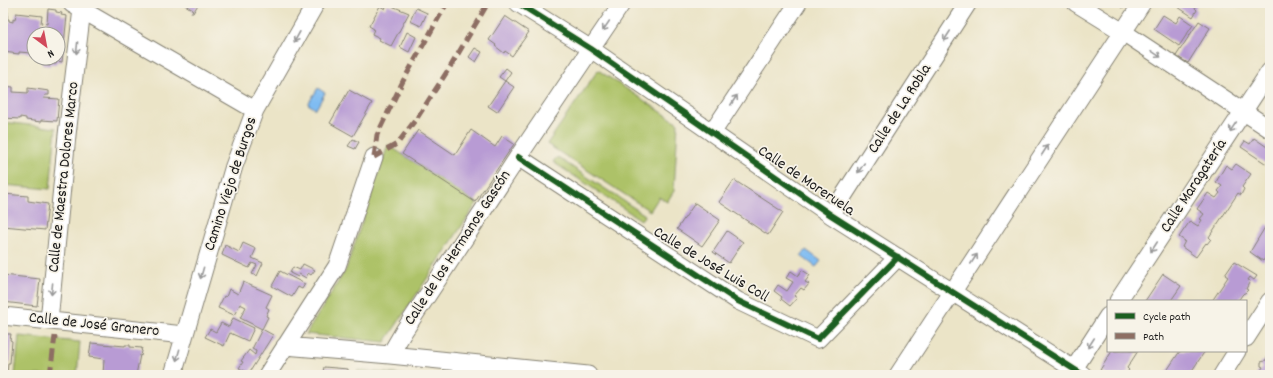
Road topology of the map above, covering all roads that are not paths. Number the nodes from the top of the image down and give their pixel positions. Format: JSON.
{"nodes":[{"id":1,"x":316,"y":3,"type":"edge"},
{"id":2,"x":518,"y":3,"type":"edge"},
{"id":3,"x":622,"y":3,"type":"edge"},
{"id":4,"x":798,"y":3,"type":"edge"},
{"id":5,"x":968,"y":3,"type":"edge"},
{"id":6,"x":1076,"y":3,"type":"edge"},
{"id":7,"x":1142,"y":3,"type":"edge"},
{"id":8,"x":77,"y":6,"type":"edge"},
{"id":9,"x":1123,"y":32,"type":"junction"},
{"id":10,"x":591,"y":49,"type":"junction"},
{"id":11,"x":1270,"y":72,"type":"edge"},
{"id":12,"x":255,"y":110,"type":"junction"},
{"id":13,"x":1244,"y":112,"type":"junction"},
{"id":14,"x":1270,"y":129,"type":"edge"},
{"id":15,"x":712,"y":133,"type":"junction"},
{"id":16,"x":374,"y":157,"type":"dead end"},
{"id":17,"x":518,"y":157,"type":"junction"},
{"id":18,"x":831,"y":215,"type":"junction"},
{"id":19,"x":898,"y":257,"type":"junction"},
{"id":20,"x":952,"y":292,"type":"junction"},
{"id":21,"x":1119,"y":300,"type":"edge"},
{"id":22,"x":1270,"y":301,"type":"edge"},
{"id":23,"x":3,"y":316,"type":"edge"},
{"id":24,"x":1107,"y":318,"type":"edge"},
{"id":25,"x":49,"y":321,"type":"junction"},
{"id":26,"x":184,"y":335,"type":"junction"},
{"id":27,"x":1247,"y":336,"type":"edge"},
{"id":28,"x":285,"y":346,"type":"junction"},
{"id":29,"x":1236,"y":352,"type":"edge"},
{"id":30,"x":390,"y":355,"type":"junction"},
{"id":31,"x":554,"y":373,"type":"edge"},
{"id":32,"x":1075,"y":373,"type":"edge"},
{"id":33,"x":172,"y":375,"type":"edge"},
{"id":34,"x":267,"y":375,"type":"edge"},
{"id":35,"x":588,"y":375,"type":"edge"},
{"id":36,"x":898,"y":375,"type":"edge"},
{"id":37,"x":1222,"y":375,"type":"edge"}],
"edges":[{"from":1,"to":12,"type":"street","name":"Camino Viejo de Burgos","one_way":true},
{"from":2,"to":10,"type":"street","name":"Calle de Moreruela"},
{"from":3,"to":10,"type":"street","name":"Calle de los Hermanos Gascón","one_way":true},
{"from":15,"to":4,"type":"street","one_way":true},
{"from":5,"to":18,"type":"street","name":"Calle de La Robla","one_way":true},
{"from":6,"to":9,"type":"street"},
{"from":7,"to":9,"type":"street"},
{"from":8,"to":12,"type":"street"},
{"from":8,"to":25,"type":"street","name":"Calle de Maestra Dolores Marco","one_way":true},
{"from":9,"to":13,"type":"street","one_way":true},
{"from":20,"to":9,"type":"street","one_way":true},
{"from":10,"to":15,"type":"street","name":"Calle de Moreruela"},
{"from":10,"to":17,"type":"street","name":"Calle de los Hermanos Gascón"},
{"from":11,"to":13,"type":"street","name":"Calle Maragatería"},
{"from":12,"to":26,"type":"street","name":"Camino Viejo de Burgos","one_way":true},
{"from":13,"to":14,"type":"street"},
{"from":13,"to":21,"type":"street","name":"Calle Maragatería","one_way":true},
{"from":15,"to":18,"type":"street","name":"Calle de Moreruela"},
{"from":16,"to":28,"type":"street"},
{"from":17,"to":19,"type":"street","name":"Calle de José Luis Coll"},
{"from":17,"to":30,"type":"street","name":"Calle de los Hermanos Gascón"},
{"from":18,"to":19,"type":"street","name":"Calle de Moreruela"},
{"from":19,"to":20,"type":"street","name":"Calle de Moreruela"},
{"from":20,"to":32,"type":"street","name":"Calle de Moreruela"},
{"from":20,"to":36,"type":"street"},
{"from":22,"to":27,"type":"street"},
{"from":23,"to":25,"type":"street","name":"Calle de José Granero"},
{"from":24,"to":32,"type":"street","one_way":true},
{"from":25,"to":26,"type":"street","name":"Calle de José Granero"},
{"from":26,"to":33,"type":"street","name":"Camino Viejo de Burgos","one_way":true},
{"from":28,"to":30,"type":"street"},
{"from":28,"to":34,"type":"street"},
{"from":29,"to":37,"type":"street"},
{"from":30,"to":31,"type":"street"},
{"from":31,"to":35,"type":"street"}]}
